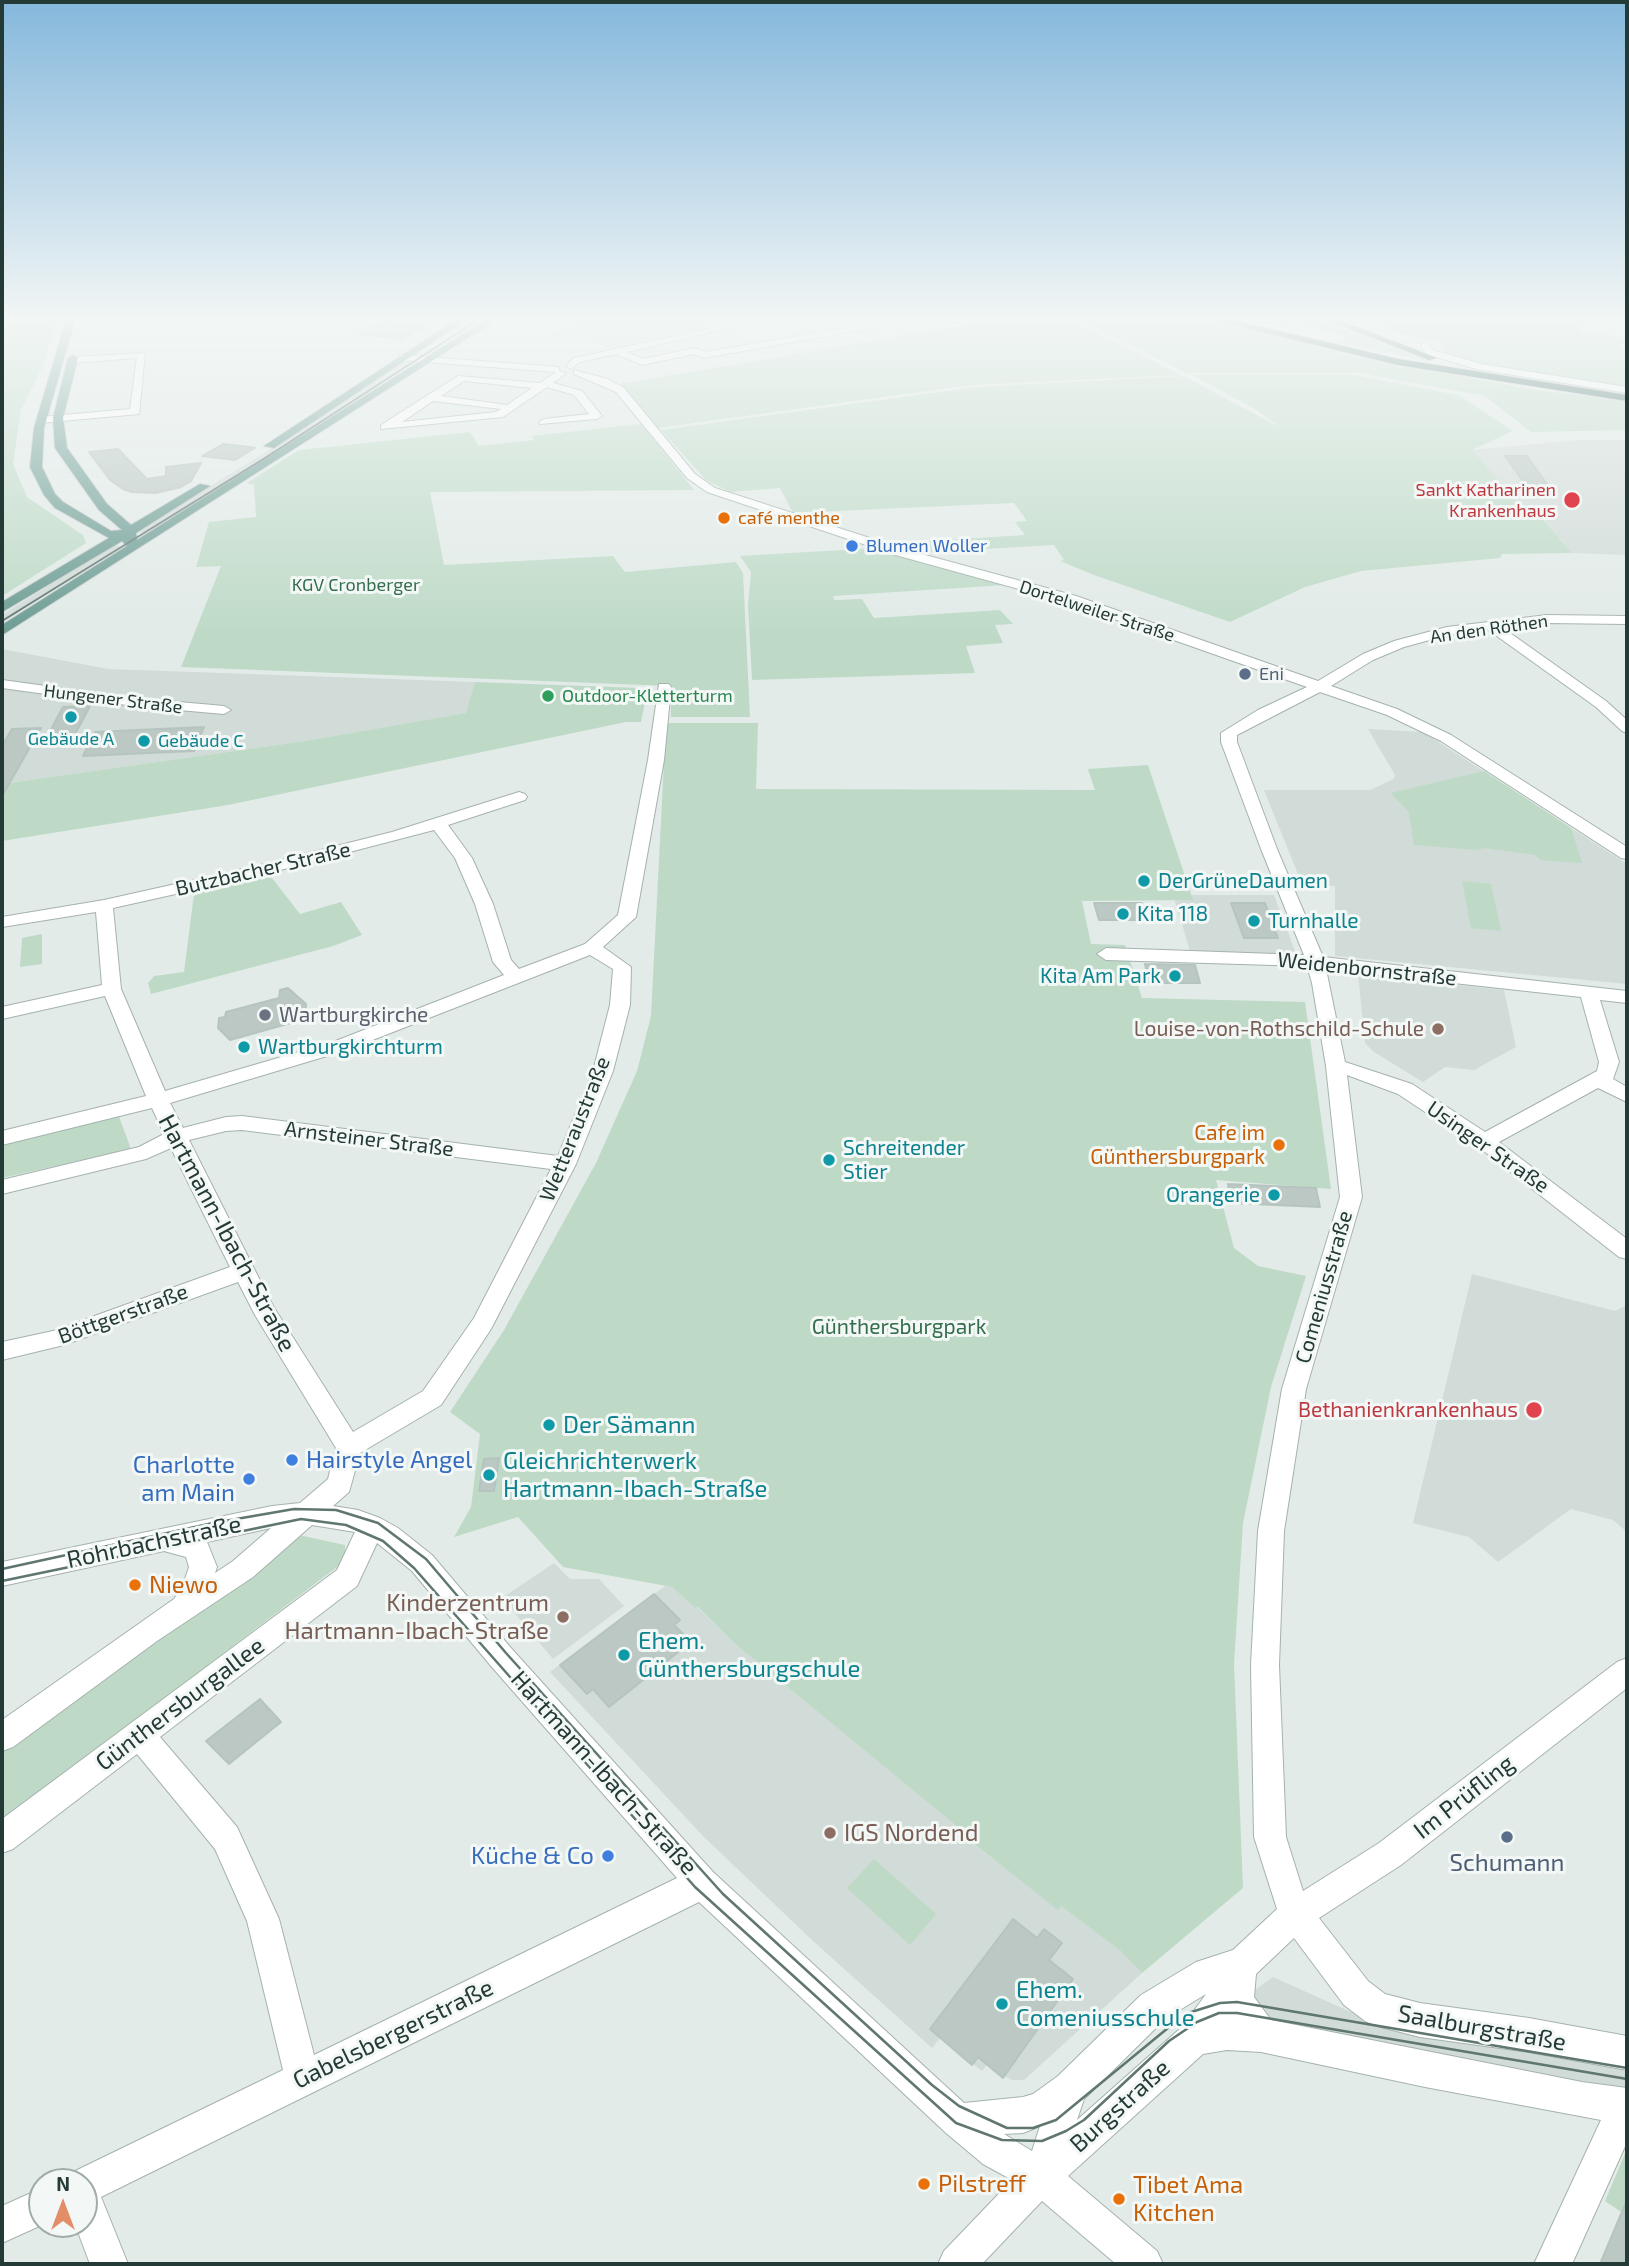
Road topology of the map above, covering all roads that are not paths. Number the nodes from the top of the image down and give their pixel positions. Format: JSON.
{"nodes":[{"id":1,"x":40,"y":426,"type":"edge"},
{"id":2,"x":59,"y":426,"type":"edge"},
{"id":3,"x":300,"y":426,"type":"edge"},
{"id":4,"x":327,"y":426,"type":"edge"},
{"id":5,"x":389,"y":426,"type":"edge"},
{"id":6,"x":415,"y":426,"type":"edge"},
{"id":7,"x":650,"y":426,"type":"edge"},
{"id":8,"x":63,"y":465,"type":"junction"},
{"id":9,"x":36,"y":467,"type":"junction"},
{"id":10,"x":86,"y":480,"type":"junction"},
{"id":11,"x":45,"y":487,"type":"junction"},
{"id":12,"x":164,"y":509,"type":"junction"},
{"id":13,"x":111,"y":514,"type":"junction"},
{"id":14,"x":103,"y":538,"type":"junction"},
{"id":15,"x":127,"y":538,"type":"junction"},
{"id":16,"x":2,"y":608,"type":"edge"},
{"id":17,"x":1627,"y":621,"type":"edge"},
{"id":18,"x":1490,"y":625,"type":"junction"},
{"id":19,"x":2,"y":631,"type":"edge"},
{"id":20,"x":2,"y":684,"type":"edge"},
{"id":21,"x":1320,"y":686,"type":"junction"},
{"id":22,"x":664,"y":687,"type":"dead end"},
{"id":23,"x":224,"y":710,"type":"dead end"},
{"id":24,"x":1627,"y":728,"type":"edge"},
{"id":25,"x":519,"y":797,"type":"dead end"},
{"id":26,"x":438,"y":824,"type":"junction"},
{"id":27,"x":1627,"y":854,"type":"edge"},
{"id":28,"x":104,"y":905,"type":"junction"},
{"id":29,"x":2,"y":922,"type":"edge"},
{"id":30,"x":591,"y":948,"type":"junction"},
{"id":31,"x":1105,"y":954,"type":"dead end"},
{"id":32,"x":1316,"y":963,"type":"junction"},
{"id":33,"x":516,"y":977,"type":"junction"},
{"id":34,"x":112,"y":989,"type":"junction"},
{"id":35,"x":1589,"y":993,"type":"junction"},
{"id":36,"x":1627,"y":997,"type":"edge"},
{"id":37,"x":2,"y":1013,"type":"edge"},
{"id":38,"x":1336,"y":1066,"type":"junction"},
{"id":39,"x":1600,"y":1080,"type":"junction"},
{"id":40,"x":1627,"y":1096,"type":"edge"},
{"id":41,"x":158,"y":1100,"type":"junction"},
{"id":42,"x":2,"y":1138,"type":"edge"},
{"id":43,"x":175,"y":1138,"type":"junction"},
{"id":44,"x":1485,"y":1141,"type":"junction"},
{"id":45,"x":565,"y":1164,"type":"junction"},
{"id":46,"x":2,"y":1186,"type":"edge"},
{"id":47,"x":1627,"y":1251,"type":"edge"},
{"id":48,"x":243,"y":1271,"type":"junction"},
{"id":49,"x":2,"y":1350,"type":"edge"},
{"id":50,"x":349,"y":1447,"type":"junction"},
{"id":51,"x":307,"y":1513,"type":"junction"},
{"id":52,"x":371,"y":1526,"type":"junction"},
{"id":53,"x":162,"y":1540,"type":"junction"},
{"id":54,"x":2,"y":1574,"type":"edge"},
{"id":55,"x":182,"y":1610,"type":"junction"},
{"id":56,"x":1627,"y":1671,"type":"edge"},
{"id":57,"x":139,"y":1735,"type":"junction"},
{"id":58,"x":2,"y":1737,"type":"edge"},
{"id":59,"x":2,"y":1838,"type":"edge"},
{"id":60,"x":702,"y":1883,"type":"junction"},
{"id":61,"x":1295,"y":1915,"type":"junction"},
{"id":62,"x":1242,"y":1964,"type":"junction"},
{"id":63,"x":1261,"y":2035,"type":"junction"},
{"id":64,"x":1195,"y":2038,"type":"junction"},
{"id":65,"x":1627,"y":2053,"type":"edge"},
{"id":66,"x":302,"y":2078,"type":"junction"},
{"id":67,"x":1070,"y":2088,"type":"junction"},
{"id":68,"x":1627,"y":2105,"type":"edge"},
{"id":69,"x":958,"y":2121,"type":"junction"},
{"id":70,"x":1056,"y":2157,"type":"junction"},
{"id":71,"x":98,"y":2179,"type":"edge"},
{"id":72,"x":28,"y":2213,"type":"edge"},
{"id":73,"x":2,"y":2225,"type":"edge"},
{"id":74,"x":98,"y":2235,"type":"edge"},
{"id":75,"x":109,"y":2264,"type":"edge"},
{"id":76,"x":957,"y":2264,"type":"edge"},
{"id":77,"x":1144,"y":2264,"type":"edge"},
{"id":78,"x":1553,"y":2264,"type":"edge"}],
"edges":[{"from":1,"to":9,"type":"main road"},
{"from":2,"to":8,"type":"main road"},
{"from":3,"to":12,"type":"main road"},
{"from":4,"to":15,"type":"main road"},
{"from":5,"to":6,"type":"street"},
{"from":7,"to":21,"type":"street","name":"Dortelweiler Straße"},
{"from":8,"to":9,"type":"main road"},
{"from":8,"to":10,"type":"main road"},
{"from":9,"to":11,"type":"main road"},
{"from":10,"to":11,"type":"main road"},
{"from":10,"to":13,"type":"main road"},
{"from":11,"to":14,"type":"main road"},
{"from":12,"to":13,"type":"main road"},
{"from":12,"to":15,"type":"main road"},
{"from":13,"to":15,"type":"main road"},
{"from":14,"to":15,"type":"main road"},
{"from":14,"to":16,"type":"main road"},
{"from":15,"to":19,"type":"main road"},
{"from":17,"to":18,"type":"street","name":"An den Röthen"},
{"from":18,"to":21,"type":"street","name":"An den Röthen"},
{"from":18,"to":24,"type":"street"},
{"from":20,"to":23,"type":"street","name":"Hungener Straße"},
{"from":21,"to":27,"type":"street","name":"Dortelweiler Straße"},
{"from":21,"to":32,"type":"street","name":"Comeniusstraße"},
{"from":22,"to":30,"type":"street"},
{"from":25,"to":26,"type":"street","name":"Butzbacher Straße"},
{"from":26,"to":28,"type":"street","name":"Butzbacher Straße"},
{"from":26,"to":33,"type":"street"},
{"from":28,"to":29,"type":"street","name":"Butzbacher Straße"},
{"from":28,"to":34,"type":"street","name":"Hartmann-Ibach-Straße"},
{"from":30,"to":33,"type":"street"},
{"from":30,"to":45,"type":"street","name":"Wetteraustraße"},
{"from":31,"to":32,"type":"street","name":"Weidenbornstraße"},
{"from":32,"to":35,"type":"street","name":"Weidenbornstraße"},
{"from":32,"to":38,"type":"street","name":"Comeniusstraße"},
{"from":33,"to":41,"type":"street"},
{"from":34,"to":37,"type":"street"},
{"from":34,"to":41,"type":"street","name":"Hartmann-Ibach-Straße"},
{"from":35,"to":36,"type":"street","name":"Weidenbornstraße"},
{"from":35,"to":39,"type":"street"},
{"from":38,"to":44,"type":"street","name":"Usinger Straße"},
{"from":38,"to":61,"type":"street","name":"Comeniusstraße"},
{"from":39,"to":40,"type":"street"},
{"from":39,"to":44,"type":"street"},
{"from":41,"to":42,"type":"street"},
{"from":41,"to":43,"type":"street","name":"Hartmann-Ibach-Straße"},
{"from":43,"to":45,"type":"street","name":"Arnsteiner Straße"},
{"from":43,"to":46,"type":"street","name":"Arnsteiner Straße"},
{"from":43,"to":48,"type":"street","name":"Hartmann-Ibach-Straße"},
{"from":44,"to":47,"type":"street","name":"Usinger Straße"},
{"from":45,"to":50,"type":"street","name":"Wetteraustraße"},
{"from":48,"to":49,"type":"street","name":"Böttgerstraße"},
{"from":48,"to":50,"type":"street","name":"Hartmann-Ibach-Straße"},
{"from":50,"to":51,"type":"street"},
{"from":51,"to":52,"type":"street","name":"Hartmann-Ibach-Straße"},
{"from":51,"to":53,"type":"street","name":"Rohrbachstraße"},
{"from":51,"to":55,"type":"street"},
{"from":52,"to":57,"type":"street","name":"Günthersburgallee"},
{"from":52,"to":60,"type":"street","name":"Hartmann-Ibach-Straße"},
{"from":53,"to":54,"type":"street","name":"Rohrbachstraße"},
{"from":53,"to":55,"type":"street"},
{"from":55,"to":58,"type":"street"},
{"from":56,"to":61,"type":"street","name":"Im Prüfling"},
{"from":57,"to":59,"type":"street","name":"Günthersburgallee"},
{"from":57,"to":66,"type":"street"},
{"from":60,"to":66,"type":"street","name":"Gabelsbergerstraße"},
{"from":60,"to":69,"type":"street","name":"Hartmann-Ibach-Straße"},
{"from":61,"to":62,"type":"street","name":"Burgstraße"},
{"from":61,"to":65,"type":"street","name":"Saalburgstraße"},
{"from":62,"to":63,"type":"street"},
{"from":62,"to":64,"type":"street","name":"Burgstraße"},
{"from":62,"to":67,"type":"street","name":"Burgstraße"},
{"from":63,"to":64,"type":"street"},
{"from":63,"to":68,"type":"street"},
{"from":64,"to":70,"type":"street","name":"Burgstraße"},
{"from":66,"to":71,"type":"street","name":"Gabelsbergerstraße"},
{"from":67,"to":69,"type":"street","name":"Burgstraße"},
{"from":67,"to":70,"type":"street","name":"Burgstraße"},
{"from":68,"to":78,"type":"street"},
{"from":69,"to":70,"type":"street","name":"Hartmann-Ibach-Straße"},
{"from":70,"to":76,"type":"street","name":"Burgstraße"},
{"from":70,"to":77,"type":"street","name":"Hartmann-Ibach-Straße"},
{"from":72,"to":73,"type":"street"},
{"from":74,"to":75,"type":"street"}]}
